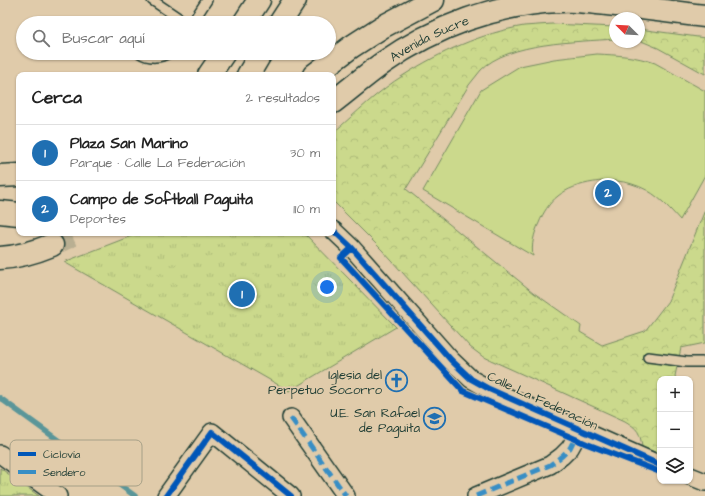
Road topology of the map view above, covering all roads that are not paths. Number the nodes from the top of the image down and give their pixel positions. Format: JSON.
{"nodes":[{"id":1,"x":152,"y":0,"type":"edge"},
{"id":2,"x":207,"y":0,"type":"edge"},
{"id":3,"x":259,"y":0,"type":"edge"},
{"id":4,"x":295,"y":0,"type":"edge"},
{"id":5,"x":433,"y":0,"type":"edge"},
{"id":6,"x":176,"y":16,"type":"edge"},
{"id":7,"x":197,"y":16,"type":"edge"},
{"id":8,"x":249,"y":16,"type":"edge"},
{"id":9,"x":285,"y":16,"type":"edge"},
{"id":10,"x":705,"y":16,"type":"edge"},
{"id":11,"x":336,"y":59,"type":"edge"},
{"id":12,"x":220,"y":60,"type":"edge"},
{"id":13,"x":257,"y":60,"type":"edge"},
{"id":14,"x":334,"y":60,"type":"edge"},
{"id":15,"x":212,"y":72,"type":"edge"},
{"id":16,"x":250,"y":72,"type":"edge"},
{"id":17,"x":318,"y":72,"type":"edge"},
{"id":18,"x":336,"y":100,"type":"edge"},
{"id":19,"x":16,"y":175,"type":"edge"},
{"id":20,"x":0,"y":176,"type":"edge"},
{"id":21,"x":0,"y":180,"type":"edge"},
{"id":22,"x":16,"y":182,"type":"edge"},
{"id":23,"x":0,"y":212,"type":"edge"},
{"id":24,"x":16,"y":214,"type":"edge"},
{"id":25,"x":336,"y":233,"type":"edge"},
{"id":26,"x":52,"y":245,"type":"tunnel mouth"},
{"id":27,"x":0,"y":258,"type":"edge"},
{"id":28,"x":648,"y":357,"type":"dead end"},
{"id":29,"x":705,"y":362,"type":"edge"},
{"id":30,"x":291,"y":418,"type":"dead end"},
{"id":31,"x":580,"y":430,"type":"junction"},
{"id":32,"x":0,"y":454,"type":"edge"},
{"id":33,"x":10,"y":461,"type":"edge"},
{"id":34,"x":655,"y":463,"type":"edge"},
{"id":35,"x":693,"y":477,"type":"edge"},
{"id":36,"x":705,"y":482,"type":"edge"},
{"id":37,"x":44,"y":486,"type":"edge"},
{"id":38,"x":58,"y":496,"type":"edge"},
{"id":39,"x":166,"y":496,"type":"edge"},
{"id":40,"x":291,"y":496,"type":"edge"},
{"id":41,"x":346,"y":496,"type":"edge"},
{"id":42,"x":476,"y":496,"type":"edge"}],
"edges":[{"from":1,"to":6,"type":"lane"},
{"from":2,"to":7,"type":"lane"},
{"from":3,"to":8,"type":"main road"},
{"from":4,"to":9,"type":"main road"},
{"from":5,"to":11,"type":"main road"},
{"from":10,"to":18,"type":"main road","name":"Avenida Sucre"},
{"from":12,"to":15,"type":"main road"},
{"from":13,"to":16,"type":"main road"},
{"from":14,"to":17,"type":"main road"},
{"from":19,"to":20,"type":"main road"},
{"from":21,"to":22,"type":"main road"},
{"from":23,"to":24,"type":"main road"},
{"from":25,"to":31,"type":"street","name":"Calle La Federación"},
{"from":26,"to":27,"type":"main road"},
{"from":28,"to":29,"type":"lane"},
{"from":30,"to":41,"type":"street"},
{"from":31,"to":34,"type":"street","name":"Calle La Federación"},
{"from":31,"to":42,"type":"street"},
{"from":32,"to":33,"type":"street"},
{"from":35,"to":36,"type":"street"},
{"from":37,"to":38,"type":"street"},
{"from":39,"to":40,"type":"street"}]}
